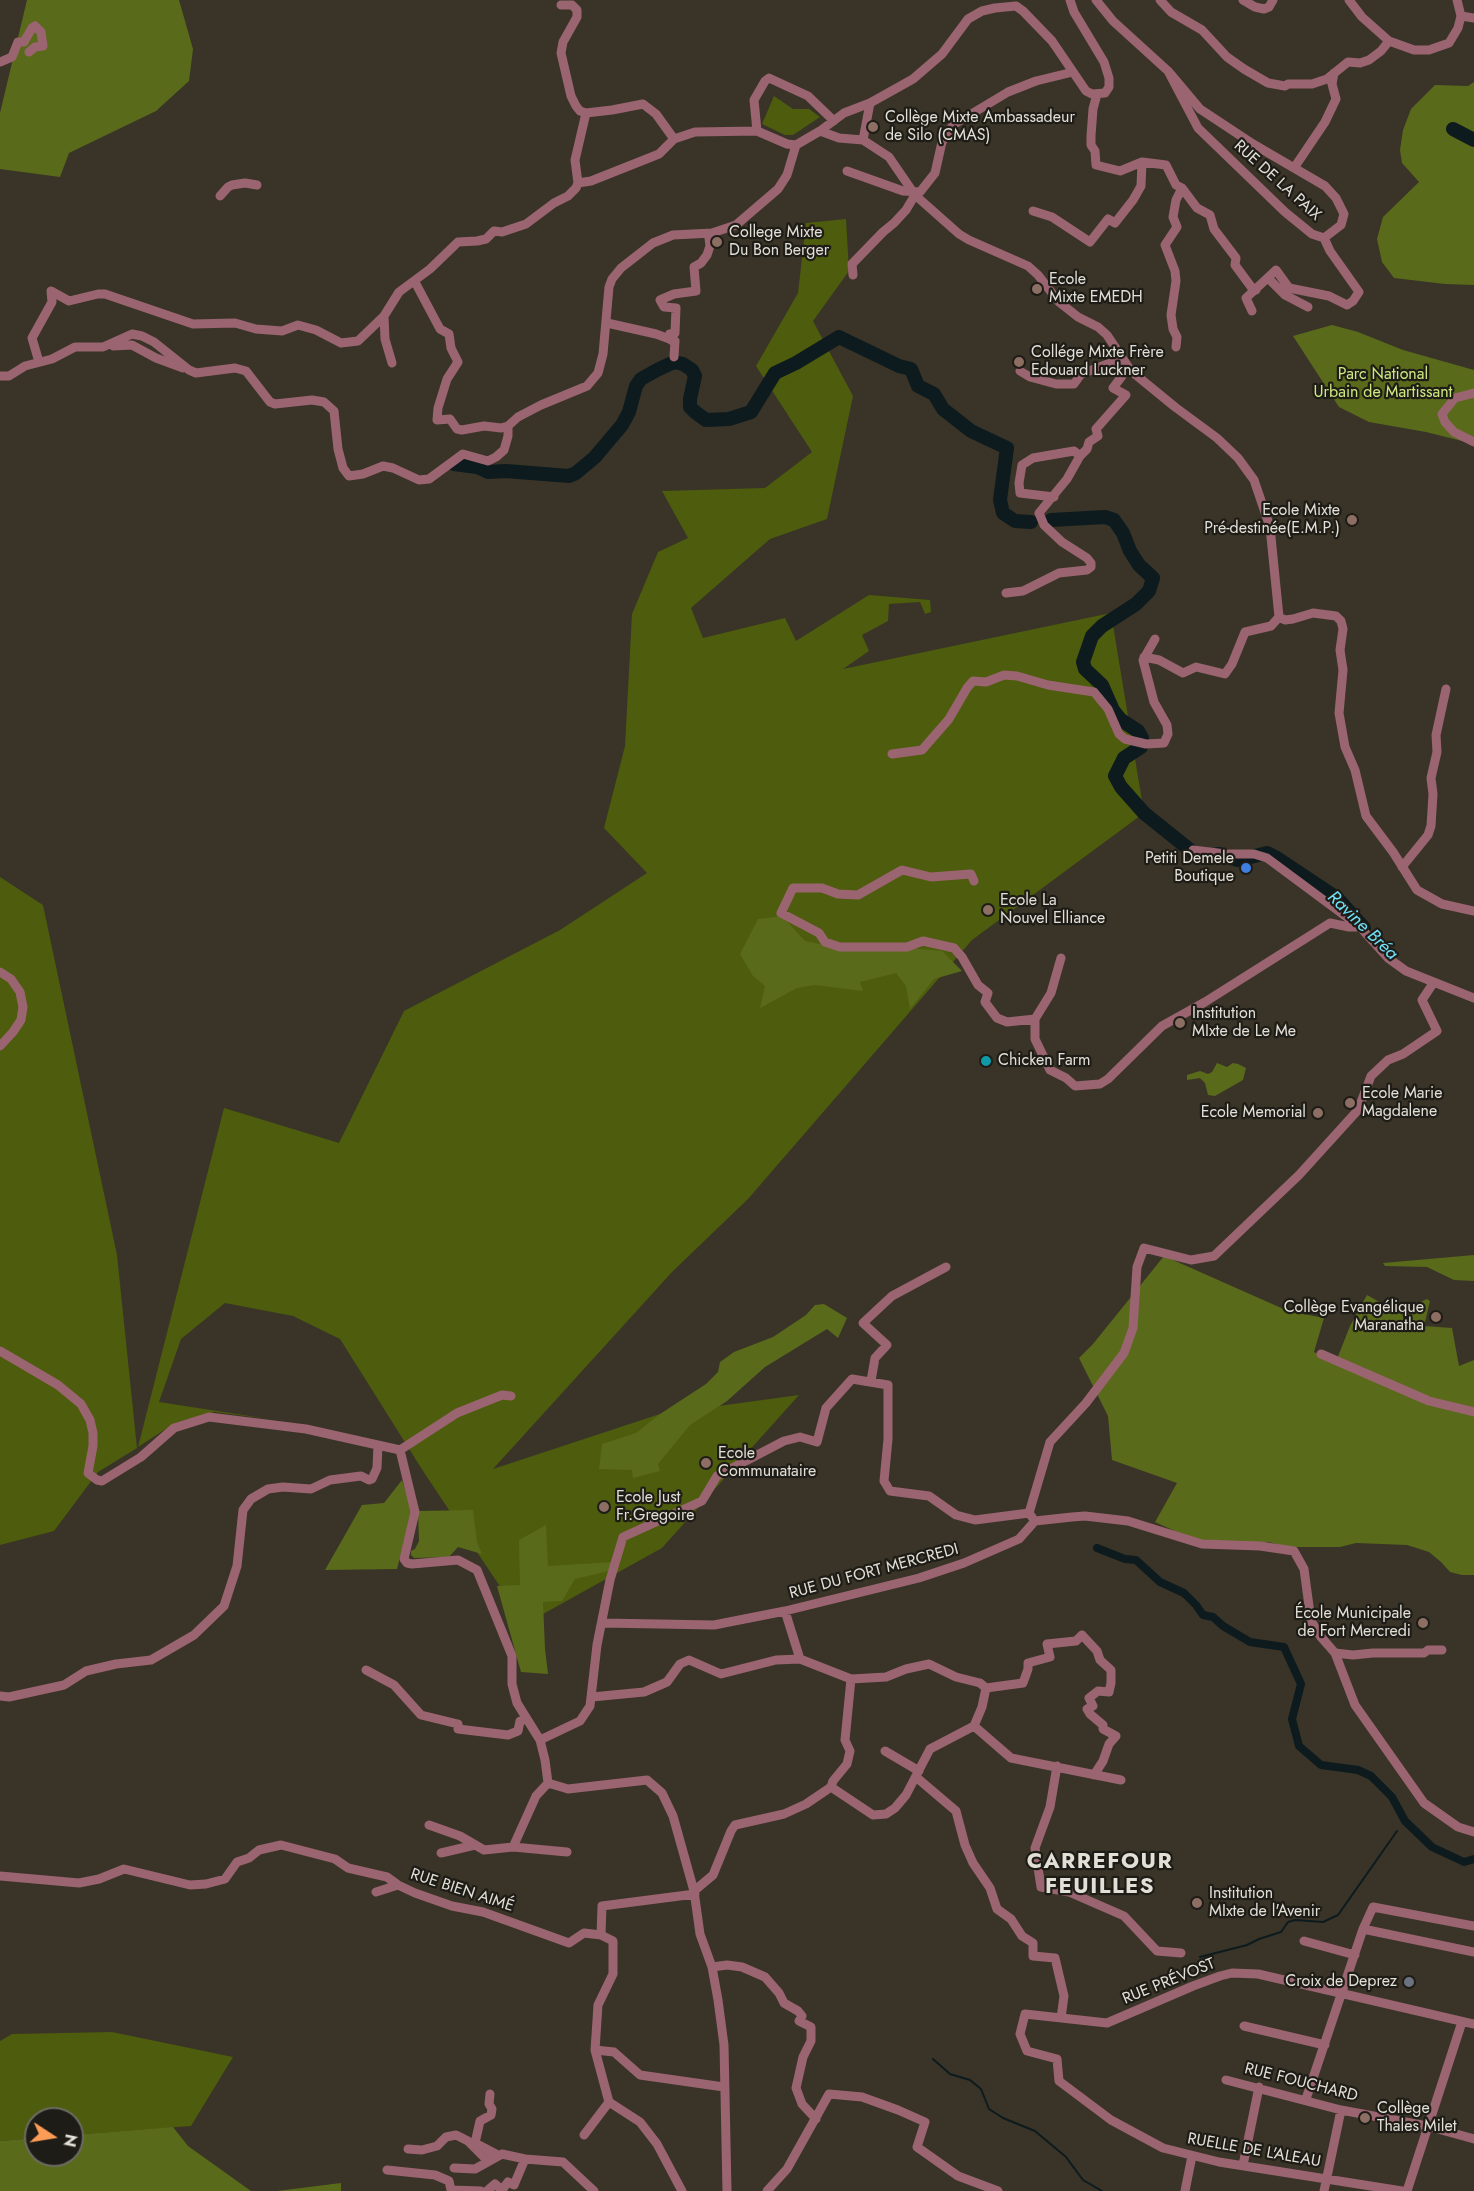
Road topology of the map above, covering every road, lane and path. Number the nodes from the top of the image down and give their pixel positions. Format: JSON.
{"nodes":[{"id":1,"x":1070,"y":0,"type":"edge"},
{"id":2,"x":1096,"y":0,"type":"edge"},
{"id":3,"x":1160,"y":0,"type":"edge"},
{"id":4,"x":1244,"y":0,"type":"edge"},
{"id":5,"x":1273,"y":0,"type":"edge"},
{"id":6,"x":1349,"y":0,"type":"edge"},
{"id":7,"x":1457,"y":0,"type":"edge"},
{"id":8,"x":1018,"y":3,"type":"edge"},
{"id":9,"x":561,"y":5,"type":"dead end"},
{"id":10,"x":1461,"y":16,"type":"junction"},
{"id":11,"x":1474,"y":18,"type":"edge"},
{"id":12,"x":1389,"y":41,"type":"junction"},
{"id":13,"x":29,"y":52,"type":"dead end"},
{"id":14,"x":0,"y":62,"type":"edge"},
{"id":15,"x":1168,"y":71,"type":"junction"},
{"id":16,"x":1073,"y":72,"type":"junction"},
{"id":17,"x":1334,"y":72,"type":"junction"},
{"id":18,"x":1097,"y":94,"type":"junction"},
{"id":19,"x":870,"y":103,"type":"junction"},
{"id":20,"x":586,"y":113,"type":"junction"},
{"id":21,"x":834,"y":122,"type":"junction"},
{"id":22,"x":757,"y":131,"type":"junction"},
{"id":23,"x":820,"y":131,"type":"junction"},
{"id":24,"x":674,"y":139,"type":"junction"},
{"id":25,"x":863,"y":140,"type":"junction"},
{"id":26,"x":796,"y":145,"type":"junction"},
{"id":27,"x":1142,"y":162,"type":"junction"},
{"id":28,"x":1294,"y":168,"type":"junction"},
{"id":29,"x":847,"y":171,"type":"dead end"},
{"id":30,"x":578,"y":183,"type":"junction"},
{"id":31,"x":257,"y":185,"type":"dead end"},
{"id":32,"x":1182,"y":188,"type":"junction"},
{"id":33,"x":914,"y":194,"type":"junction"},
{"id":34,"x":220,"y":196,"type":"dead end"},
{"id":35,"x":1033,"y":211,"type":"dead end"},
{"id":36,"x":712,"y":233,"type":"junction"},
{"id":37,"x":1324,"y":238,"type":"junction"},
{"id":38,"x":853,"y":275,"type":"dead end"},
{"id":39,"x":1269,"y":279,"type":"junction"},
{"id":40,"x":415,"y":282,"type":"junction"},
{"id":41,"x":1256,"y":290,"type":"junction"},
{"id":42,"x":1308,"y":307,"type":"dead end"},
{"id":43,"x":1252,"y":311,"type":"dead end"},
{"id":44,"x":384,"y":316,"type":"junction"},
{"id":45,"x":606,"y":323,"type":"junction"},
{"id":46,"x":671,"y":340,"type":"junction"},
{"id":47,"x":1176,"y":347,"type":"dead end"},
{"id":48,"x":674,"y":357,"type":"dead end"},
{"id":49,"x":1119,"y":360,"type":"junction"},
{"id":50,"x":39,"y":362,"type":"junction"},
{"id":51,"x":392,"y":363,"type":"dead end"},
{"id":52,"x":1020,"y":371,"type":"dead end"},
{"id":53,"x":0,"y":376,"type":"edge"},
{"id":54,"x":1474,"y":393,"type":"edge"},
{"id":55,"x":508,"y":426,"type":"junction"},
{"id":56,"x":1474,"y":442,"type":"edge"},
{"id":57,"x":1080,"y":456,"type":"junction"},
{"id":58,"x":1054,"y":497,"type":"junction"},
{"id":59,"x":1006,"y":593,"type":"dead end"},
{"id":60,"x":1279,"y":617,"type":"junction"},
{"id":61,"x":1155,"y":639,"type":"dead end"},
{"id":62,"x":1144,"y":657,"type":"junction"},
{"id":63,"x":1446,"y":690,"type":"dead end"},
{"id":64,"x":892,"y":754,"type":"dead end"},
{"id":65,"x":1193,"y":850,"type":"dead end"},
{"id":66,"x":1402,"y":867,"type":"junction"},
{"id":67,"x":974,"y":881,"type":"dead end"},
{"id":68,"x":1470,"y":909,"type":"edge"},
{"id":69,"x":1360,"y":927,"type":"junction"},
{"id":70,"x":1061,"y":958,"type":"dead end"},
{"id":71,"x":0,"y":972,"type":"edge"},
{"id":72,"x":1434,"y":982,"type":"junction"},
{"id":73,"x":1474,"y":999,"type":"edge"},
{"id":74,"x":1035,"y":1019,"type":"junction"},
{"id":75,"x":0,"y":1046,"type":"edge"},
{"id":76,"x":946,"y":1267,"type":"dead end"},
{"id":77,"x":0,"y":1351,"type":"edge"},
{"id":78,"x":1321,"y":1354,"type":"dead end"},
{"id":79,"x":871,"y":1381,"type":"junction"},
{"id":80,"x":511,"y":1396,"type":"dead end"},
{"id":81,"x":1474,"y":1412,"type":"edge"},
{"id":82,"x":378,"y":1445,"type":"junction"},
{"id":83,"x":400,"y":1450,"type":"junction"},
{"id":84,"x":1032,"y":1517,"type":"junction"},
{"id":85,"x":785,"y":1611,"type":"junction"},
{"id":86,"x":603,"y":1623,"type":"junction"},
{"id":87,"x":1442,"y":1650,"type":"dead end"},
{"id":88,"x":1335,"y":1653,"type":"junction"},
{"id":89,"x":800,"y":1659,"type":"junction"},
{"id":90,"x":366,"y":1670,"type":"dead end"},
{"id":91,"x":851,"y":1679,"type":"junction"},
{"id":92,"x":986,"y":1688,"type":"junction"},
{"id":93,"x":0,"y":1696,"type":"edge"},
{"id":94,"x":592,"y":1697,"type":"junction"},
{"id":95,"x":527,"y":1719,"type":"junction"},
{"id":96,"x":974,"y":1726,"type":"junction"},
{"id":97,"x":540,"y":1740,"type":"junction"},
{"id":98,"x":885,"y":1751,"type":"dead end"},
{"id":99,"x":1057,"y":1766,"type":"junction"},
{"id":100,"x":917,"y":1774,"type":"junction"},
{"id":101,"x":1094,"y":1775,"type":"junction"},
{"id":102,"x":1121,"y":1780,"type":"dead end"},
{"id":103,"x":548,"y":1783,"type":"junction"},
{"id":104,"x":831,"y":1787,"type":"junction"},
{"id":105,"x":429,"y":1825,"type":"dead end"},
{"id":106,"x":1474,"y":1832,"type":"edge"},
{"id":107,"x":475,"y":1845,"type":"junction"},
{"id":108,"x":513,"y":1847,"type":"junction"},
{"id":109,"x":567,"y":1852,"type":"dead end"},
{"id":110,"x":441,"y":1853,"type":"dead end"},
{"id":111,"x":0,"y":1876,"type":"edge"},
{"id":112,"x":398,"y":1885,"type":"junction"},
{"id":113,"x":376,"y":1892,"type":"dead end"},
{"id":114,"x":695,"y":1893,"type":"junction"},
{"id":115,"x":1474,"y":1926,"type":"edge"},
{"id":116,"x":1363,"y":1929,"type":"junction"},
{"id":117,"x":601,"y":1935,"type":"junction"},
{"id":118,"x":1304,"y":1941,"type":"dead end"},
{"id":119,"x":1474,"y":1952,"type":"edge"},
{"id":120,"x":1181,"y":1953,"type":"dead end"},
{"id":121,"x":1355,"y":1955,"type":"junction"},
{"id":122,"x":712,"y":1967,"type":"junction"},
{"id":123,"x":1342,"y":1993,"type":"junction"},
{"id":124,"x":1474,"y":2013,"type":"edge"},
{"id":125,"x":1061,"y":2018,"type":"junction"},
{"id":126,"x":1021,"y":2023,"type":"joint"},
{"id":127,"x":1469,"y":2024,"type":"edge"},
{"id":128,"x":1244,"y":2026,"type":"dead end"},
{"id":129,"x":1325,"y":2045,"type":"junction"},
{"id":130,"x":595,"y":2050,"type":"junction"},
{"id":131,"x":1226,"y":2080,"type":"dead end"},
{"id":132,"x":724,"y":2087,"type":"junction"},
{"id":133,"x":1259,"y":2087,"type":"junction"},
{"id":134,"x":490,"y":2094,"type":"dead end"},
{"id":135,"x":1306,"y":2099,"type":"junction"},
{"id":136,"x":609,"y":2102,"type":"junction"},
{"id":137,"x":1341,"y":2110,"type":"junction"},
{"id":138,"x":816,"y":2119,"type":"junction"},
{"id":139,"x":1427,"y":2126,"type":"junction"},
{"id":140,"x":584,"y":2135,"type":"dead end"},
{"id":141,"x":1474,"y":2139,"type":"edge"},
{"id":142,"x":408,"y":2149,"type":"dead end"},
{"id":143,"x":1192,"y":2156,"type":"junction"},
{"id":144,"x":492,"y":2159,"type":"junction"},
{"id":145,"x":525,"y":2159,"type":"junction"},
{"id":146,"x":1243,"y":2165,"type":"junction"},
{"id":147,"x":454,"y":2168,"type":"dead end"},
{"id":148,"x":387,"y":2170,"type":"dead end"},
{"id":149,"x":1326,"y":2179,"type":"junction"},
{"id":150,"x":503,"y":2190,"type":"edge"},
{"id":151,"x":481,"y":2191,"type":"edge"},
{"id":152,"x":487,"y":2191,"type":"edge"},
{"id":153,"x":594,"y":2191,"type":"edge"},
{"id":154,"x":682,"y":2191,"type":"edge"},
{"id":155,"x":727,"y":2191,"type":"edge"},
{"id":156,"x":767,"y":2191,"type":"edge"},
{"id":157,"x":998,"y":2191,"type":"edge"},
{"id":158,"x":1185,"y":2191,"type":"edge"},
{"id":159,"x":1324,"y":2191,"type":"edge"},
{"id":160,"x":1402,"y":2191,"type":"edge"},
{"id":161,"x":1407,"y":2191,"type":"edge"}],
"edges":[{"from":1,"to":18,"type":"street"},
{"from":2,"to":15,"type":"street","name":"RUE DE LA PAIX"},
{"from":3,"to":17,"type":"street"},
{"from":4,"to":5,"type":"street"},
{"from":6,"to":12,"type":"street"},
{"from":7,"to":10,"type":"street"},
{"from":8,"to":16,"type":"street"},
{"from":8,"to":19,"type":"street"},
{"from":9,"to":20,"type":"street"},
{"from":10,"to":11,"type":"street"},
{"from":10,"to":12,"type":"street"},
{"from":12,"to":17,"type":"street"},
{"from":13,"to":14,"type":"street"},
{"from":15,"to":28,"type":"street","name":"RUE DE LA PAIX"},
{"from":15,"to":37,"type":"street","name":"RUE DE LA PAIX"},
{"from":16,"to":18,"type":"street"},
{"from":16,"to":33,"type":"street"},
{"from":17,"to":28,"type":"street"},
{"from":18,"to":27,"type":"street"},
{"from":19,"to":21,"type":"street"},
{"from":19,"to":25,"type":"street"},
{"from":20,"to":24,"type":"street"},
{"from":20,"to":30,"type":"street"},
{"from":21,"to":22,"type":"street"},
{"from":21,"to":23,"type":"street"},
{"from":22,"to":24,"type":"street"},
{"from":22,"to":26,"type":"street"},
{"from":23,"to":25,"type":"street"},
{"from":23,"to":26,"type":"street"},
{"from":24,"to":30,"type":"street"},
{"from":25,"to":33,"type":"street"},
{"from":26,"to":36,"type":"street"},
{"from":27,"to":32,"type":"street"},
{"from":27,"to":35,"type":"street"},
{"from":28,"to":37,"type":"street","name":"RUE DE LA PAIX"},
{"from":29,"to":33,"type":"street"},
{"from":30,"to":40,"type":"street"},
{"from":31,"to":34,"type":"street"},
{"from":32,"to":41,"type":"street"},
{"from":32,"to":47,"type":"street"},
{"from":33,"to":38,"type":"street"},
{"from":33,"to":49,"type":"street"},
{"from":36,"to":45,"type":"street"},
{"from":36,"to":46,"type":"street"},
{"from":37,"to":39,"type":"street"},
{"from":39,"to":41,"type":"street"},
{"from":39,"to":42,"type":"street"},
{"from":40,"to":44,"type":"street"},
{"from":40,"to":55,"type":"street"},
{"from":41,"to":43,"type":"street"},
{"from":44,"to":50,"type":"street"},
{"from":44,"to":51,"type":"street"},
{"from":45,"to":46,"type":"street"},
{"from":45,"to":55,"type":"street"},
{"from":46,"to":48,"type":"street"},
{"from":49,"to":52,"type":"street"},
{"from":49,"to":57,"type":"street"},
{"from":49,"to":60,"type":"street"},
{"from":50,"to":53,"type":"street"},
{"from":50,"to":55,"type":"street"},
{"from":54,"to":56,"type":"street"},
{"from":57,"to":58,"type":"street"},
{"from":57,"to":58,"type":"street"},
{"from":58,"to":59,"type":"street"},
{"from":60,"to":62,"type":"street"},
{"from":60,"to":66,"type":"street"},
{"from":61,"to":62,"type":"street"},
{"from":62,"to":64,"type":"street"},
{"from":63,"to":66,"type":"street"},
{"from":65,"to":69,"type":"street"},
{"from":66,"to":68,"type":"street"},
{"from":67,"to":74,"type":"street"},
{"from":69,"to":72,"type":"street"},
{"from":69,"to":74,"type":"street"},
{"from":70,"to":74,"type":"street"},
{"from":71,"to":75,"type":"street"},
{"from":72,"to":73,"type":"street"},
{"from":72,"to":84,"type":"street"},
{"from":76,"to":79,"type":"street"},
{"from":77,"to":82,"type":"street"},
{"from":78,"to":81,"type":"street"},
{"from":79,"to":84,"type":"street"},
{"from":79,"to":86,"type":"street"},
{"from":80,"to":83,"type":"street"},
{"from":82,"to":83,"type":"street"},
{"from":82,"to":93,"type":"street"},
{"from":83,"to":95,"type":"street"},
{"from":84,"to":85,"type":"street","name":"RUE DU FORT MERCREDI"},
{"from":84,"to":88,"type":"street"},
{"from":85,"to":86,"type":"street","name":"RUE DU FORT MERCREDI"},
{"from":85,"to":89,"type":"street"},
{"from":86,"to":94,"type":"street"},
{"from":87,"to":88,"type":"street"},
{"from":88,"to":106,"type":"street"},
{"from":89,"to":91,"type":"street"},
{"from":89,"to":94,"type":"street"},
{"from":90,"to":95,"type":"street"},
{"from":91,"to":92,"type":"street"},
{"from":91,"to":104,"type":"street"},
{"from":92,"to":96,"type":"street"},
{"from":92,"to":101,"type":"street"},
{"from":94,"to":97,"type":"street"},
{"from":95,"to":97,"type":"street"},
{"from":96,"to":99,"type":"street"},
{"from":96,"to":100,"type":"street"},
{"from":97,"to":103,"type":"street"},
{"from":98,"to":100,"type":"street"},
{"from":99,"to":101,"type":"street"},
{"from":99,"to":120,"type":"street"},
{"from":100,"to":104,"type":"street"},
{"from":100,"to":125,"type":"street"},
{"from":101,"to":102,"type":"street"},
{"from":103,"to":108,"type":"street"},
{"from":103,"to":114,"type":"street"},
{"from":104,"to":114,"type":"street"},
{"from":105,"to":107,"type":"street"},
{"from":107,"to":108,"type":"street"},
{"from":107,"to":110,"type":"street"},
{"from":108,"to":109,"type":"street"},
{"from":111,"to":112,"type":"street","name":"RUE BIEN AIMÉ"},
{"from":112,"to":113,"type":"street"},
{"from":112,"to":117,"type":"street","name":"RUE BIEN AIMÉ"},
{"from":114,"to":117,"type":"street"},
{"from":114,"to":122,"type":"street"},
{"from":115,"to":116,"type":"street"},
{"from":116,"to":119,"type":"street"},
{"from":116,"to":121,"type":"street"},
{"from":117,"to":130,"type":"street"},
{"from":118,"to":121,"type":"street"},
{"from":121,"to":123,"type":"street"},
{"from":122,"to":132,"type":"street"},
{"from":122,"to":138,"type":"street"},
{"from":123,"to":125,"type":"street","name":"RUE PRÉVOST"},
{"from":123,"to":127,"type":"street","name":"RUE PRÉVOST"},
{"from":123,"to":129,"type":"street"},
{"from":124,"to":127,"type":"street"},
{"from":125,"to":126,"type":"street","name":"RUE PRÉVOST"},
{"from":126,"to":143,"type":"street","name":"RUELLE DE L'ALEAU"},
{"from":127,"to":139,"type":"street"},
{"from":128,"to":129,"type":"street"},
{"from":129,"to":135,"type":"street"},
{"from":130,"to":132,"type":"street"},
{"from":130,"to":136,"type":"street"},
{"from":131,"to":133,"type":"street","name":"RUE FOUCHARD"},
{"from":132,"to":155,"type":"street"},
{"from":133,"to":135,"type":"street","name":"RUE FOUCHARD"},
{"from":133,"to":146,"type":"street"},
{"from":134,"to":144,"type":"street"},
{"from":135,"to":137,"type":"street","name":"RUE FOUCHARD"},
{"from":136,"to":140,"type":"street"},
{"from":136,"to":154,"type":"street"},
{"from":137,"to":139,"type":"street","name":"RUE FOUCHARD"},
{"from":137,"to":149,"type":"street"},
{"from":138,"to":156,"type":"street"},
{"from":138,"to":157,"type":"street"},
{"from":139,"to":141,"type":"street","name":"RUE FOUCHARD"},
{"from":139,"to":161,"type":"street"},
{"from":142,"to":144,"type":"street"},
{"from":143,"to":146,"type":"street","name":"RUELLE DE L'ALEAU"},
{"from":143,"to":158,"type":"street"},
{"from":144,"to":145,"type":"street"},
{"from":144,"to":147,"type":"street"},
{"from":145,"to":150,"type":"street"},
{"from":145,"to":153,"type":"street"},
{"from":146,"to":149,"type":"street","name":"RUELLE DE L'ALEAU"},
{"from":148,"to":151,"type":"street"},
{"from":149,"to":159,"type":"street"},
{"from":149,"to":160,"type":"street","name":"RUELLE DE L'ALEAU"},
{"from":150,"to":152,"type":"street"}]}
